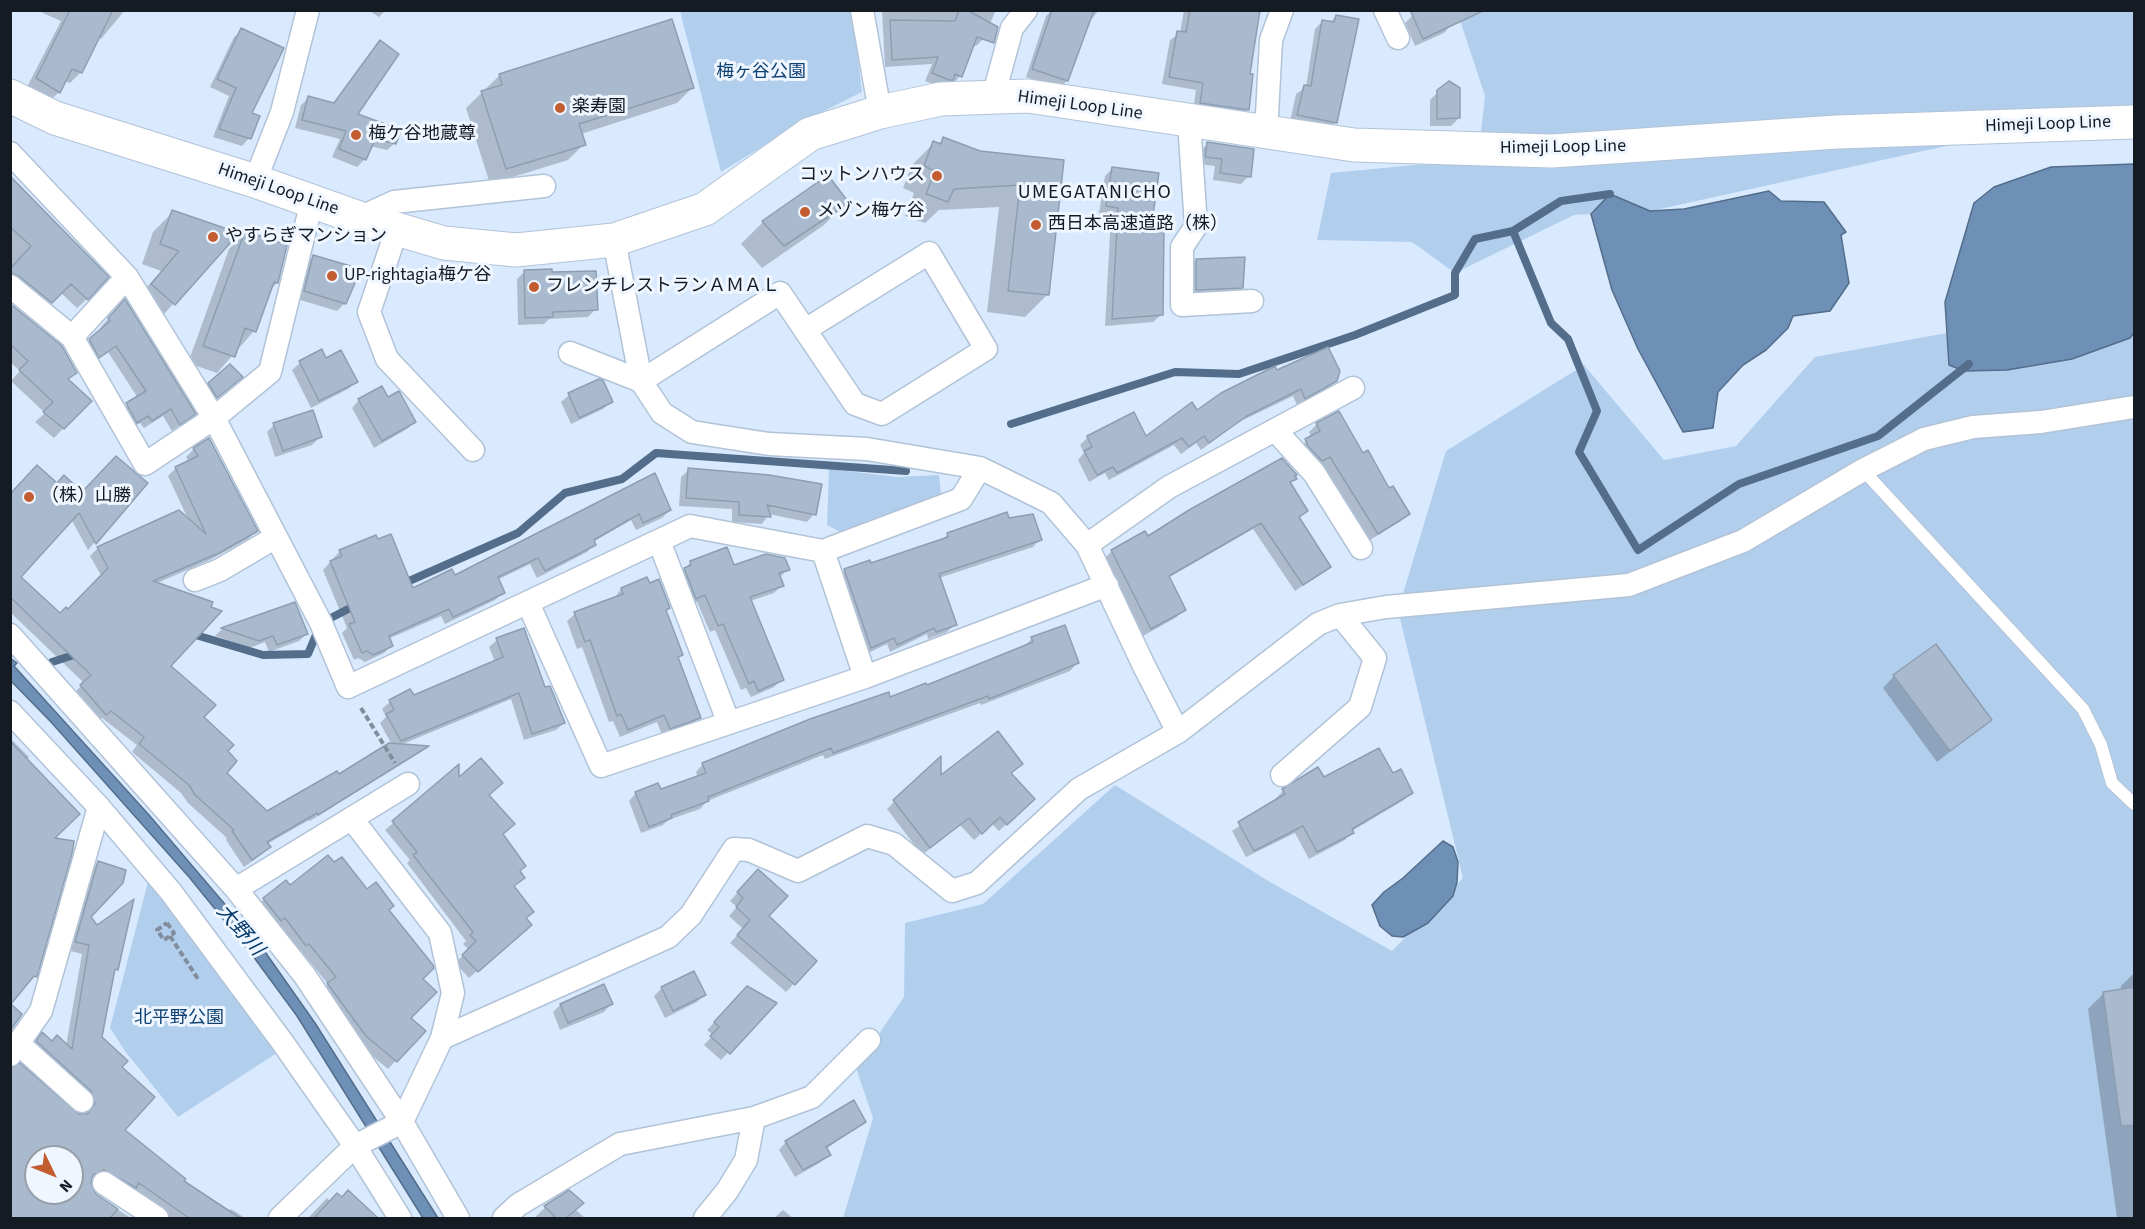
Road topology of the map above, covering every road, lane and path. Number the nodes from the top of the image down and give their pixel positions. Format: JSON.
{"nodes":[{"id":1,"x":308,"y":10,"type":"edge"},
{"id":2,"x":862,"y":10,"type":"edge"},
{"id":3,"x":1026,"y":10,"type":"edge"},
{"id":4,"x":1282,"y":10,"type":"edge"},
{"id":5,"x":1385,"y":10,"type":"edge"},
{"id":6,"x":1398,"y":38,"type":"dead end"},
{"id":7,"x":10,"y":96,"type":"edge"},
{"id":8,"x":993,"y":97,"type":"junction"},
{"id":9,"x":880,"y":112,"type":"junction"},
{"id":10,"x":1189,"y":122,"type":"junction"},
{"id":11,"x":2134,"y":122,"type":"edge"},
{"id":12,"x":1266,"y":134,"type":"junction"},
{"id":13,"x":10,"y":153,"type":"edge"},
{"id":14,"x":255,"y":181,"type":"junction"},
{"id":15,"x":544,"y":186,"type":"dead end"},
{"id":16,"x":312,"y":201,"type":"junction"},
{"id":17,"x":359,"y":218,"type":"junction"},
{"id":18,"x":397,"y":229,"type":"junction"},
{"id":19,"x":614,"y":240,"type":"junction"},
{"id":20,"x":127,"y":277,"type":"junction"},
{"id":21,"x":10,"y":286,"type":"edge"},
{"id":22,"x":1252,"y":300,"type":"dead end"},
{"id":23,"x":805,"y":330,"type":"dead end"},
{"id":24,"x":72,"y":337,"type":"junction"},
{"id":25,"x":570,"y":353,"type":"dead end"},
{"id":26,"x":641,"y":381,"type":"junction"},
{"id":27,"x":1353,"y":388,"type":"dead end"},
{"id":28,"x":2134,"y":407,"type":"edge"},
{"id":29,"x":214,"y":418,"type":"junction"},
{"id":30,"x":1275,"y":430,"type":"junction"},
{"id":31,"x":473,"y":450,"type":"dead end"},
{"id":32,"x":980,"y":468,"type":"junction"},
{"id":33,"x":1863,"y":470,"type":"junction"},
{"id":34,"x":276,"y":537,"type":"junction"},
{"id":35,"x":659,"y":541,"type":"junction"},
{"id":36,"x":1087,"y":545,"type":"junction"},
{"id":37,"x":1361,"y":548,"type":"dead end"},
{"id":38,"x":823,"y":551,"type":"junction"},
{"id":39,"x":195,"y":580,"type":"dead end"},
{"id":40,"x":1107,"y":585,"type":"junction"},
{"id":41,"x":528,"y":603,"type":"junction"},
{"id":42,"x":1340,"y":615,"type":"junction"},
{"id":43,"x":10,"y":635,"type":"edge"},
{"id":44,"x":865,"y":677,"type":"junction"},
{"id":45,"x":348,"y":687,"type":"junction"},
{"id":46,"x":10,"y":712,"type":"edge"},
{"id":47,"x":728,"y":721,"type":"junction"},
{"id":48,"x":1178,"y":732,"type":"junction"},
{"id":49,"x":1282,"y":776,"type":"dead end"},
{"id":50,"x":408,"y":784,"type":"joint"},
{"id":51,"x":2134,"y":804,"type":"edge"},
{"id":52,"x":99,"y":807,"type":"junction"},
{"id":53,"x":352,"y":819,"type":"junction"},
{"id":54,"x":236,"y":889,"type":"junction"},
{"id":55,"x":170,"y":936,"type":"junction"},
{"id":56,"x":198,"y":979,"type":"dead end"},
{"id":57,"x":442,"y":1038,"type":"junction"},
{"id":58,"x":868,"y":1040,"type":"dead end"},
{"id":59,"x":15,"y":1050,"type":"edge"},
{"id":60,"x":82,"y":1101,"type":"dead end"},
{"id":61,"x":754,"y":1118,"type":"junction"},
{"id":62,"x":402,"y":1122,"type":"junction"},
{"id":63,"x":355,"y":1146,"type":"junction"},
{"id":64,"x":104,"y":1183,"type":"dead end"},
{"id":65,"x":517,"y":1214,"type":"edge"},
{"id":66,"x":157,"y":1218,"type":"edge"},
{"id":67,"x":280,"y":1218,"type":"edge"},
{"id":68,"x":400,"y":1218,"type":"edge"},
{"id":69,"x":458,"y":1218,"type":"edge"},
{"id":70,"x":705,"y":1218,"type":"edge"}],
"edges":[{"from":1,"to":14,"type":"street"},
{"from":2,"to":9,"type":"street"},
{"from":3,"to":8,"type":"street"},
{"from":4,"to":12,"type":"street"},
{"from":5,"to":6,"type":"street"},
{"from":7,"to":14,"type":"main road","name":"Himeji Loop Line"},
{"from":8,"to":9,"type":"main road","name":"Himeji Loop Line"},
{"from":8,"to":10,"type":"main road","name":"Himeji Loop Line"},
{"from":9,"to":19,"type":"main road","name":"Himeji Loop Line"},
{"from":10,"to":12,"type":"main road","name":"Himeji Loop Line"},
{"from":10,"to":22,"type":"street"},
{"from":11,"to":12,"type":"main road","name":"Himeji Loop Line"},
{"from":13,"to":20,"type":"street"},
{"from":14,"to":16,"type":"main road","name":"Himeji Loop Line"},
{"from":15,"to":17,"type":"street"},
{"from":16,"to":17,"type":"main road","name":"Himeji Loop Line"},
{"from":16,"to":29,"type":"street"},
{"from":17,"to":18,"type":"main road","name":"Himeji Loop Line"},
{"from":18,"to":19,"type":"main road","name":"Himeji Loop Line"},
{"from":18,"to":31,"type":"street"},
{"from":19,"to":26,"type":"street"},
{"from":20,"to":24,"type":"street"},
{"from":20,"to":29,"type":"street"},
{"from":21,"to":24,"type":"street"},
{"from":23,"to":26,"type":"street"},
{"from":24,"to":29,"type":"street"},
{"from":25,"to":26,"type":"street"},
{"from":26,"to":32,"type":"street"},
{"from":27,"to":30,"type":"street"},
{"from":28,"to":33,"type":"street"},
{"from":29,"to":34,"type":"street"},
{"from":30,"to":36,"type":"street"},
{"from":30,"to":37,"type":"street"},
{"from":32,"to":36,"type":"street"},
{"from":32,"to":38,"type":"street"},
{"from":33,"to":42,"type":"street"},
{"from":33,"to":51,"type":"lane"},
{"from":34,"to":39,"type":"street"},
{"from":34,"to":45,"type":"street"},
{"from":35,"to":38,"type":"street"},
{"from":35,"to":41,"type":"street"},
{"from":35,"to":47,"type":"street"},
{"from":36,"to":40,"type":"street"},
{"from":38,"to":44,"type":"street"},
{"from":40,"to":44,"type":"street"},
{"from":40,"to":48,"type":"street"},
{"from":41,"to":45,"type":"street"},
{"from":41,"to":47,"type":"street"},
{"from":42,"to":48,"type":"street"},
{"from":42,"to":49,"type":"street"},
{"from":43,"to":54,"type":"street"},
{"from":44,"to":47,"type":"street"},
{"from":45,"to":50,"type":"path"},
{"from":46,"to":52,"type":"street"},
{"from":48,"to":57,"type":"street"},
{"from":50,"to":53,"type":"street"},
{"from":52,"to":59,"type":"street"},
{"from":52,"to":63,"type":"street"},
{"from":53,"to":54,"type":"street"},
{"from":53,"to":57,"type":"street"},
{"from":54,"to":62,"type":"street"},
{"from":55,"to":55,"type":"path"},
{"from":55,"to":56,"type":"path"},
{"from":57,"to":62,"type":"street"},
{"from":58,"to":61,"type":"street"},
{"from":59,"to":60,"type":"street"},
{"from":61,"to":65,"type":"street"},
{"from":61,"to":70,"type":"street"},
{"from":62,"to":63,"type":"street"},
{"from":62,"to":69,"type":"street"},
{"from":63,"to":67,"type":"street"},
{"from":63,"to":68,"type":"street"},
{"from":64,"to":66,"type":"street"}]}
